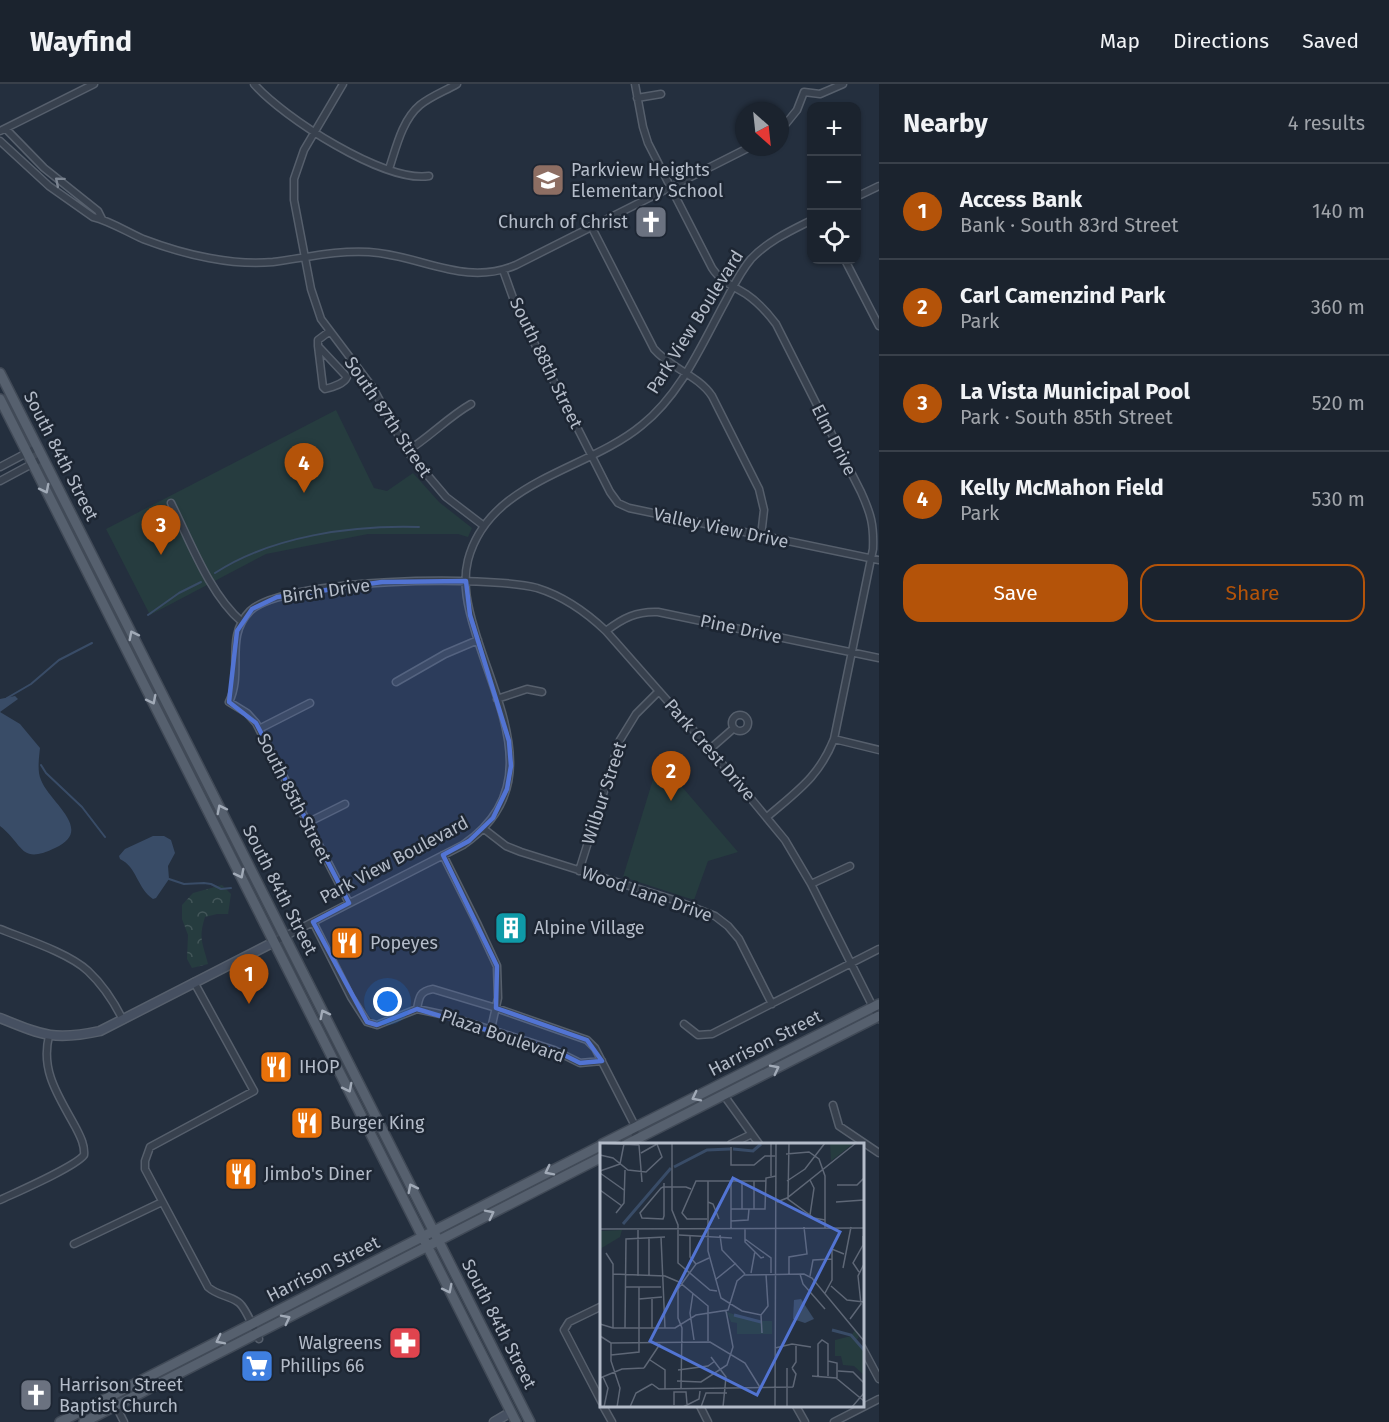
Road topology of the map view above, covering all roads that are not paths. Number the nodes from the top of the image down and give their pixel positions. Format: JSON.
{"nodes":[{"id":1,"x":94,"y":84,"type":"edge"},
{"id":2,"x":254,"y":84,"type":"edge"},
{"id":3,"x":343,"y":84,"type":"edge"},
{"id":4,"x":458,"y":84,"type":"edge"},
{"id":5,"x":635,"y":84,"type":"edge"},
{"id":6,"x":804,"y":84,"type":"edge"},
{"id":7,"x":843,"y":84,"type":"edge"},
{"id":8,"x":804,"y":92,"type":"junction"},
{"id":9,"x":661,"y":94,"type":"dead end"},
{"id":10,"x":637,"y":98,"type":"junction"},
{"id":11,"x":789,"y":120,"type":"edge"},
{"id":12,"x":3,"y":130,"type":"edge"},
{"id":13,"x":314,"y":131,"type":"junction"},
{"id":14,"x":0,"y":140,"type":"edge"},
{"id":15,"x":735,"y":154,"type":"edge"},
{"id":16,"x":389,"y":169,"type":"junction"},
{"id":17,"x":429,"y":176,"type":"dead end"},
{"id":18,"x":670,"y":186,"type":"junction"},
{"id":19,"x":879,"y":186,"type":"edge"},
{"id":20,"x":861,"y":195,"type":"edge"},
{"id":21,"x":102,"y":219,"type":"junction"},
{"id":22,"x":807,"y":222,"type":"edge"},
{"id":23,"x":591,"y":226,"type":"junction"},
{"id":24,"x":303,"y":258,"type":"junction"},
{"id":25,"x":847,"y":264,"type":"edge"},
{"id":26,"x":503,"y":270,"type":"junction"},
{"id":27,"x":733,"y":287,"type":"junction"},
{"id":28,"x":879,"y":326,"type":"edge"},
{"id":29,"x":330,"y":332,"type":"junction"},
{"id":30,"x":318,"y":346,"type":"junction"},
{"id":31,"x":0,"y":373,"type":"edge"},
{"id":32,"x":686,"y":374,"type":"junction"},
{"id":33,"x":0,"y":399,"type":"edge"},
{"id":34,"x":471,"y":404,"type":"dead end"},
{"id":35,"x":38,"y":447,"type":"junction"},
{"id":36,"x":407,"y":451,"type":"junction"},
{"id":37,"x":27,"y":453,"type":"junction"},
{"id":38,"x":592,"y":455,"type":"junction"},
{"id":39,"x":44,"y":458,"type":"junction"},
{"id":40,"x":33,"y":464,"type":"junction"},
{"id":41,"x":0,"y":467,"type":"edge"},
{"id":42,"x":0,"y":481,"type":"edge"},
{"id":43,"x":171,"y":503,"type":"dead end"},
{"id":44,"x":484,"y":526,"type":"junction"},
{"id":45,"x":761,"y":536,"type":"junction"},
{"id":46,"x":871,"y":559,"type":"junction"},
{"id":47,"x":879,"y":560,"type":"edge"},
{"id":48,"x":466,"y":581,"type":"junction"},
{"id":49,"x":242,"y":622,"type":"junction"},
{"id":50,"x":606,"y":631,"type":"junction"},
{"id":51,"x":478,"y":640,"type":"junction"},
{"id":52,"x":852,"y":652,"type":"junction"},
{"id":53,"x":879,"y":658,"type":"edge"},
{"id":54,"x":396,"y":682,"type":"dead end"},
{"id":55,"x":659,"y":691,"type":"junction"},
{"id":56,"x":542,"y":692,"type":"dead end"},
{"id":57,"x":496,"y":699,"type":"junction"},
{"id":58,"x":310,"y":703,"type":"dead end"},
{"id":59,"x":734,"y":728,"type":"dead end"},
{"id":60,"x":259,"y":729,"type":"junction"},
{"id":61,"x":834,"y":739,"type":"junction"},
{"id":62,"x":710,"y":749,"type":"junction"},
{"id":63,"x":879,"y":750,"type":"edge"},
{"id":64,"x":345,"y":804,"type":"dead end"},
{"id":65,"x":767,"y":817,"type":"junction"},
{"id":66,"x":307,"y":823,"type":"junction"},
{"id":67,"x":484,"y":829,"type":"junction"},
{"id":68,"x":442,"y":855,"type":"junction"},
{"id":69,"x":850,"y":866,"type":"dead end"},
{"id":70,"x":579,"y":871,"type":"junction"},
{"id":71,"x":812,"y":884,"type":"junction"},
{"id":72,"x":349,"y":903,"type":"junction"},
{"id":73,"x":313,"y":922,"type":"junction"},
{"id":74,"x":0,"y":929,"type":"edge"},
{"id":75,"x":285,"y":936,"type":"junction"},
{"id":76,"x":274,"y":942,"type":"junction"},
{"id":77,"x":879,"y":949,"type":"edge"},
{"id":78,"x":851,"y":963,"type":"junction"},
{"id":79,"x":194,"y":982,"type":"junction"},
{"id":80,"x":772,"y":1004,"type":"junction"},
{"id":81,"x":496,"y":1008,"type":"junction"},
{"id":82,"x":417,"y":1009,"type":"junction"},
{"id":83,"x":877,"y":1013,"type":"edge"},
{"id":84,"x":0,"y":1018,"type":"edge"},
{"id":85,"x":123,"y":1020,"type":"junction"},
{"id":86,"x":684,"y":1024,"type":"dead end"},
{"id":87,"x":491,"y":1029,"type":"junction"},
{"id":88,"x":49,"y":1036,"type":"junction"},
{"id":89,"x":602,"y":1061,"type":"junction"},
{"id":90,"x":723,"y":1083,"type":"junction"},
{"id":91,"x":723,"y":1096,"type":"junction"},
{"id":92,"x":833,"y":1105,"type":"dead end"},
{"id":93,"x":636,"y":1128,"type":"junction"},
{"id":94,"x":752,"y":1134,"type":"junction"},
{"id":95,"x":606,"y":1143,"type":"edge"},
{"id":96,"x":631,"y":1143,"type":"edge"},
{"id":97,"x":732,"y":1143,"type":"edge"},
{"id":98,"x":758,"y":1143,"type":"edge"},
{"id":99,"x":600,"y":1146,"type":"edge"},
{"id":100,"x":879,"y":1153,"type":"edge"},
{"id":101,"x":600,"y":1158,"type":"edge"},
{"id":102,"x":0,"y":1200,"type":"edge"},
{"id":103,"x":162,"y":1202,"type":"junction"},
{"id":104,"x":433,"y":1231,"type":"junction"},
{"id":105,"x":422,"y":1236,"type":"junction"},
{"id":106,"x":438,"y":1240,"type":"junction"},
{"id":107,"x":74,"y":1244,"type":"dead end"},
{"id":108,"x":427,"y":1246,"type":"junction"},
{"id":109,"x":600,"y":1307,"type":"edge"},
{"id":110,"x":251,"y":1324,"type":"junction"},
{"id":111,"x":258,"y":1336,"type":"junction"},
{"id":112,"x":864,"y":1351,"type":"edge"},
{"id":113,"x":879,"y":1379,"type":"edge"},
{"id":114,"x":111,"y":1396,"type":"junction"},
{"id":115,"x":879,"y":1399,"type":"edge"},
{"id":116,"x":600,"y":1400,"type":"edge"},
{"id":117,"x":116,"y":1406,"type":"junction"},
{"id":118,"x":604,"y":1407,"type":"edge"},
{"id":119,"x":700,"y":1407,"type":"edge"},
{"id":120,"x":797,"y":1407,"type":"edge"},
{"id":121,"x":863,"y":1407,"type":"edge"},
{"id":122,"x":864,"y":1407,"type":"edge"},
{"id":123,"x":511,"y":1412,"type":"junction"},
{"id":124,"x":60,"y":1422,"type":"edge"},
{"id":125,"x":84,"y":1422,"type":"edge"},
{"id":126,"x":124,"y":1422,"type":"edge"},
{"id":127,"x":494,"y":1422,"type":"edge"},
{"id":128,"x":516,"y":1422,"type":"edge"},
{"id":129,"x":524,"y":1422,"type":"edge"},
{"id":130,"x":530,"y":1422,"type":"edge"},
{"id":131,"x":612,"y":1422,"type":"edge"},
{"id":132,"x":708,"y":1422,"type":"edge"},
{"id":133,"x":805,"y":1422,"type":"edge"},
{"id":134,"x":834,"y":1422,"type":"edge"}],
"edges":[{"from":1,"to":12,"type":"street"},
{"from":2,"to":13,"type":"street"},
{"from":3,"to":13,"type":"street","name":"South 87th Street"},
{"from":4,"to":16,"type":"street"},
{"from":5,"to":10,"type":"street","name":"Elm Drive"},
{"from":6,"to":8,"type":"street"},
{"from":7,"to":8,"type":"street"},
{"from":8,"to":11,"type":"street"},
{"from":9,"to":10,"type":"street"},
{"from":10,"to":18,"type":"street","name":"Elm Drive"},
{"from":12,"to":14,"type":"street"},
{"from":21,"to":12,"type":"street","one_way":true},
{"from":13,"to":16,"type":"street"},
{"from":13,"to":24,"type":"street","name":"South 87th Street"},
{"from":14,"to":21,"type":"street"},
{"from":15,"to":18,"type":"street"},
{"from":16,"to":17,"type":"street"},
{"from":18,"to":23,"type":"street"},
{"from":18,"to":27,"type":"street","name":"Elm Drive"},
{"from":19,"to":20,"type":"street"},
{"from":21,"to":24,"type":"street"},
{"from":22,"to":27,"type":"street","name":"Park View Boulevard"},
{"from":23,"to":26,"type":"street"},
{"from":23,"to":32,"type":"street"},
{"from":24,"to":26,"type":"street"},
{"from":24,"to":29,"type":"street","name":"South 87th Street"},
{"from":25,"to":28,"type":"street"},
{"from":26,"to":38,"type":"street","name":"South 88th Street"},
{"from":27,"to":32,"type":"street","name":"Park View Boulevard"},
{"from":27,"to":46,"type":"street","name":"Elm Drive"},
{"from":29,"to":30,"type":"street"},
{"from":29,"to":36,"type":"street","name":"South 87th Street"},
{"from":30,"to":30,"type":"street"},
{"from":31,"to":35,"type":"main road","name":"South 84th Street"},
{"from":32,"to":38,"type":"street","name":"Park View Boulevard"},
{"from":32,"to":45,"type":"street"},
{"from":33,"to":37,"type":"main road","name":"South 84th Street"},
{"from":34,"to":36,"type":"street"},
{"from":35,"to":37,"type":"street"},
{"from":35,"to":39,"type":"main road","name":"South 84th Street"},
{"from":36,"to":44,"type":"street","name":"South 87th Street"},
{"from":37,"to":40,"type":"main road","name":"South 84th Street"},
{"from":37,"to":41,"type":"street"},
{"from":38,"to":44,"type":"street","name":"Park View Boulevard"},
{"from":38,"to":45,"type":"street","name":"Valley View Drive"},
{"from":39,"to":40,"type":"street"},
{"from":75,"to":39,"type":"main road","name":"South 84th Street","one_way":true},
{"from":40,"to":42,"type":"street"},
{"from":40,"to":76,"type":"main road","name":"South 84th Street","one_way":true},
{"from":43,"to":49,"type":"street"},
{"from":44,"to":48,"type":"street","name":"Park View Boulevard"},
{"from":45,"to":46,"type":"street","name":"Valley View Drive"},
{"from":46,"to":47,"type":"street","name":"Valley View Drive"},
{"from":46,"to":52,"type":"street","name":"Elm Drive"},
{"from":48,"to":49,"type":"street","name":"Birch Drive"},
{"from":48,"to":50,"type":"street","name":"Park Crest Drive"},
{"from":48,"to":51,"type":"street","name":"Park View Boulevard"},
{"from":49,"to":60,"type":"street","name":"South 85th Street"},
{"from":50,"to":52,"type":"street","name":"Pine Drive"},
{"from":50,"to":55,"type":"street","name":"Park Crest Drive"},
{"from":51,"to":54,"type":"street"},
{"from":51,"to":57,"type":"street","name":"Park View Boulevard"},
{"from":52,"to":53,"type":"street","name":"Pine Drive"},
{"from":52,"to":61,"type":"street","name":"Elm Drive"},
{"from":55,"to":62,"type":"street","name":"Park Crest Drive"},
{"from":55,"to":70,"type":"street","name":"Wilbur Street"},
{"from":56,"to":57,"type":"street"},
{"from":57,"to":67,"type":"street","name":"Park View Boulevard"},
{"from":58,"to":60,"type":"street"},
{"from":59,"to":62,"type":"street"},
{"from":60,"to":66,"type":"street","name":"South 85th Street"},
{"from":61,"to":63,"type":"street"},
{"from":61,"to":65,"type":"street","name":"Elm Drive"},
{"from":62,"to":65,"type":"street","name":"Park Crest Drive"},
{"from":64,"to":66,"type":"street"},
{"from":65,"to":71,"type":"street","name":"Park Crest Drive"},
{"from":66,"to":72,"type":"street","name":"South 85th Street"},
{"from":67,"to":68,"type":"street","name":"Park View Boulevard"},
{"from":67,"to":70,"type":"street","name":"Wood Lane Drive"},
{"from":68,"to":72,"type":"street","name":"Park View Boulevard"},
{"from":68,"to":81,"type":"street"},
{"from":69,"to":71,"type":"street"},
{"from":70,"to":80,"type":"street","name":"Wood Lane Drive"},
{"from":71,"to":78,"type":"street","name":"Park Crest Drive"},
{"from":72,"to":73,"type":"street","name":"Park View Boulevard"},
{"from":73,"to":75,"type":"street","name":"Park View Boulevard"},
{"from":73,"to":82,"type":"street","name":"Plaza Boulevard"},
{"from":74,"to":85,"type":"street"},
{"from":75,"to":76,"type":"street","name":"Park View Boulevard"},
{"from":104,"to":75,"type":"main road","name":"South 84th Street","one_way":true},
{"from":76,"to":79,"type":"street","name":"Park View Boulevard"},
{"from":76,"to":105,"type":"main road","name":"South 84th Street","one_way":true},
{"from":77,"to":78,"type":"street"},
{"from":78,"to":80,"type":"street"},
{"from":78,"to":83,"type":"street","name":"Park Crest Drive"},
{"from":79,"to":85,"type":"street","name":"Park View Boulevard"},
{"from":79,"to":103,"type":"street"},
{"from":80,"to":86,"type":"street"},
{"from":81,"to":82,"type":"street"},
{"from":81,"to":87,"type":"street"},
{"from":81,"to":89,"type":"street"},
{"from":82,"to":87,"type":"street","name":"Plaza Boulevard"},
{"from":83,"to":90,"type":"main road","name":"Harrison Street"},
{"from":91,"to":83,"type":"main road","name":"Harrison Street","one_way":true},
{"from":84,"to":88,"type":"street","name":"Park View Boulevard"},
{"from":85,"to":88,"type":"street","name":"Park View Boulevard"},
{"from":87,"to":89,"type":"street","name":"Plaza Boulevard"},
{"from":88,"to":102,"type":"street"},
{"from":89,"to":93,"type":"street"},
{"from":90,"to":91,"type":"street"},
{"from":90,"to":93,"type":"main road","name":"Harrison Street","one_way":true},
{"from":91,"to":94,"type":"street"},
{"from":91,"to":96,"type":"main road","name":"Harrison Street"},
{"from":92,"to":100,"type":"street"},
{"from":93,"to":95,"type":"main road","name":"Harrison Street"},
{"from":93,"to":96,"type":"street"},
{"from":94,"to":97,"type":"street"},
{"from":94,"to":98,"type":"street"},
{"from":99,"to":104,"type":"main road","name":"Harrison Street","one_way":true},
{"from":106,"to":101,"type":"main road","name":"Harrison Street","one_way":true},
{"from":103,"to":107,"type":"street"},
{"from":103,"to":110,"type":"street"},
{"from":104,"to":105,"type":"main road","name":"Harrison Street"},
{"from":104,"to":106,"type":"main road","name":"South 84th Street"},
{"from":105,"to":108,"type":"main road","name":"South 84th Street"},
{"from":105,"to":110,"type":"main road","name":"Harrison Street"},
{"from":106,"to":108,"type":"main road","name":"Harrison Street"},
{"from":106,"to":130,"type":"main road","name":"South 84th Street"},
{"from":111,"to":108,"type":"main road","name":"Harrison Street","one_way":true},
{"from":108,"to":123,"type":"main road","name":"South 84th Street","one_way":true},
{"from":109,"to":116,"type":"street"},
{"from":110,"to":111,"type":"street"},
{"from":110,"to":114,"type":"main road","name":"Harrison Street","one_way":true},
{"from":111,"to":117,"type":"main road","name":"Harrison Street"},
{"from":112,"to":113,"type":"street"},
{"from":114,"to":117,"type":"street"},
{"from":114,"to":124,"type":"main road","name":"Harrison Street"},
{"from":115,"to":122,"type":"street"},
{"from":117,"to":125,"type":"main road","name":"Harrison Street"},
{"from":117,"to":126,"type":"street"},
{"from":118,"to":131,"type":"street"},
{"from":119,"to":132,"type":"street"},
{"from":120,"to":133,"type":"street"},
{"from":121,"to":134,"type":"street"},
{"from":123,"to":127,"type":"street"},
{"from":123,"to":128,"type":"main road","name":"South 84th Street"},
{"from":123,"to":129,"type":"main road"}]}
